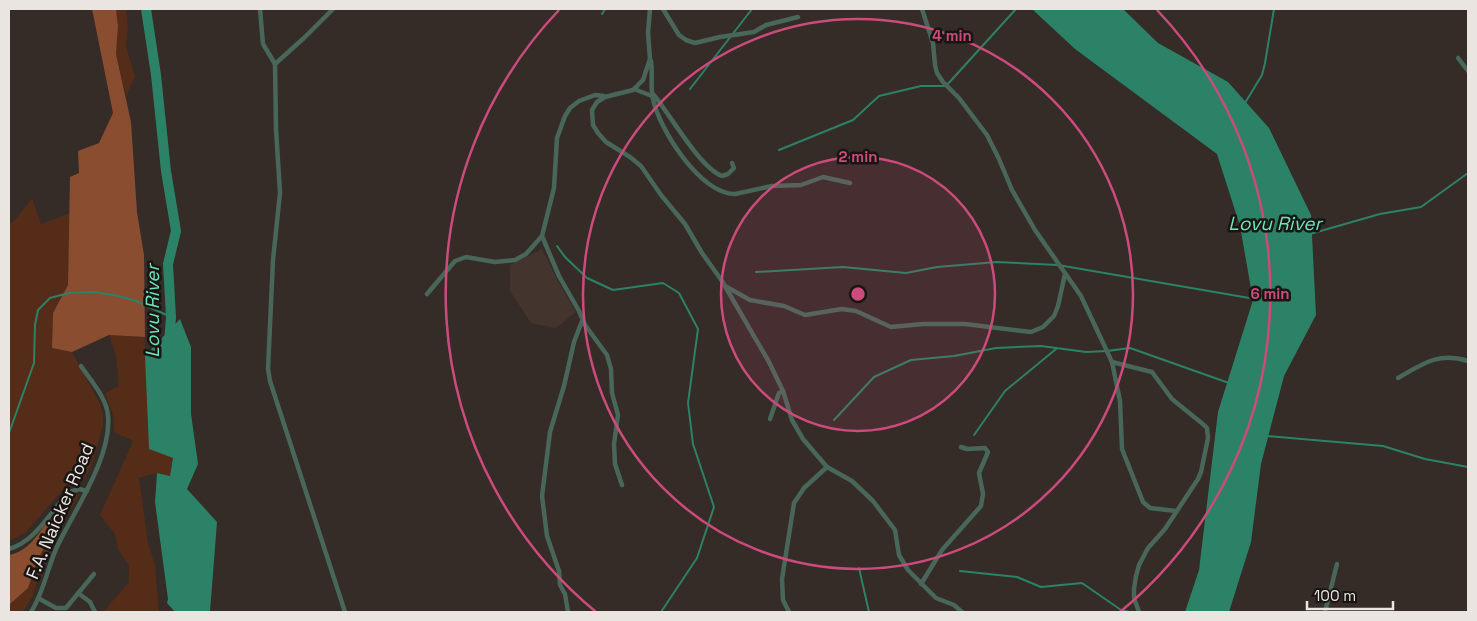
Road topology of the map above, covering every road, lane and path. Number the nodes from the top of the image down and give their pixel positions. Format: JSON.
{"nodes":[{"id":1,"x":260,"y":9,"type":"edge"},
{"id":2,"x":333,"y":9,"type":"edge"},
{"id":3,"x":650,"y":9,"type":"edge"},
{"id":4,"x":663,"y":9,"type":"edge"},
{"id":5,"x":922,"y":9,"type":"edge"},
{"id":6,"x":798,"y":17,"type":"dead end"},
{"id":7,"x":1458,"y":58,"type":"dead end"},
{"id":8,"x":650,"y":59,"type":"junction"},
{"id":9,"x":275,"y":64,"type":"junction"},
{"id":10,"x":1468,"y":71,"type":"edge"},
{"id":11,"x":634,"y":89,"type":"junction"},
{"id":12,"x":652,"y":95,"type":"junction"},
{"id":13,"x":605,"y":97,"type":"junction"},
{"id":14,"x":732,"y":163,"type":"dead end"},
{"id":15,"x":850,"y":183,"type":"dead end"},
{"id":16,"x":542,"y":236,"type":"junction"},
{"id":17,"x":1065,"y":274,"type":"junction"},
{"id":18,"x":725,"y":286,"type":"junction"},
{"id":19,"x":427,"y":294,"type":"dead end"},
{"id":20,"x":582,"y":320,"type":"junction"},
{"id":21,"x":1468,"y":361,"type":"edge"},
{"id":22,"x":1112,"y":362,"type":"junction"},
{"id":23,"x":81,"y":366,"type":"dead end"},
{"id":24,"x":1398,"y":378,"type":"dead end"},
{"id":25,"x":783,"y":391,"type":"junction"},
{"id":26,"x":770,"y":419,"type":"dead end"},
{"id":27,"x":960,"y":447,"type":"dead end"},
{"id":28,"x":827,"y":467,"type":"junction"},
{"id":29,"x":622,"y":485,"type":"dead end"},
{"id":30,"x":87,"y":491,"type":"junction"},
{"id":31,"x":1176,"y":511,"type":"junction"},
{"id":32,"x":9,"y":549,"type":"edge"},
{"id":33,"x":1337,"y":564,"type":"dead end"},
{"id":34,"x":94,"y":574,"type":"dead end"},
{"id":35,"x":922,"y":584,"type":"junction"},
{"id":36,"x":78,"y":593,"type":"junction"},
{"id":37,"x":38,"y":598,"type":"junction"},
{"id":38,"x":30,"y":612,"type":"edge"},
{"id":39,"x":95,"y":612,"type":"edge"},
{"id":40,"x":344,"y":612,"type":"edge"},
{"id":41,"x":568,"y":612,"type":"edge"},
{"id":42,"x":789,"y":612,"type":"edge"},
{"id":43,"x":962,"y":612,"type":"edge"},
{"id":44,"x":1139,"y":612,"type":"edge"},
{"id":45,"x":1324,"y":612,"type":"edge"}],
"edges":[{"from":1,"to":9,"type":"street"},
{"from":2,"to":9,"type":"street"},
{"from":3,"to":8,"type":"street"},
{"from":4,"to":6,"type":"street"},
{"from":5,"to":17,"type":"street"},
{"from":7,"to":10,"type":"street"},
{"from":8,"to":11,"type":"street"},
{"from":8,"to":12,"type":"street"},
{"from":9,"to":40,"type":"street"},
{"from":11,"to":12,"type":"street"},
{"from":11,"to":13,"type":"street"},
{"from":12,"to":14,"type":"street"},
{"from":12,"to":15,"type":"street"},
{"from":13,"to":16,"type":"street"},
{"from":13,"to":18,"type":"street"},
{"from":16,"to":19,"type":"street"},
{"from":16,"to":20,"type":"street"},
{"from":17,"to":18,"type":"street"},
{"from":17,"to":22,"type":"street"},
{"from":18,"to":25,"type":"street"},
{"from":20,"to":29,"type":"street"},
{"from":20,"to":41,"type":"street"},
{"from":21,"to":24,"type":"street"},
{"from":22,"to":31,"type":"street"},
{"from":22,"to":31,"type":"street"},
{"from":23,"to":30,"type":"street","name":"F.A. Naicker Road"},
{"from":25,"to":26,"type":"street"},
{"from":25,"to":28,"type":"street"},
{"from":27,"to":35,"type":"street"},
{"from":28,"to":35,"type":"street"},
{"from":28,"to":42,"type":"street"},
{"from":30,"to":32,"type":"street"},
{"from":30,"to":37,"type":"street","name":"F.A. Naicker Road"},
{"from":31,"to":44,"type":"street"},
{"from":33,"to":45,"type":"street"},
{"from":34,"to":36,"type":"street"},
{"from":35,"to":43,"type":"street"},
{"from":36,"to":37,"type":"street"},
{"from":36,"to":39,"type":"street"},
{"from":37,"to":38,"type":"street","name":"F.A. Naicker Road"}]}
